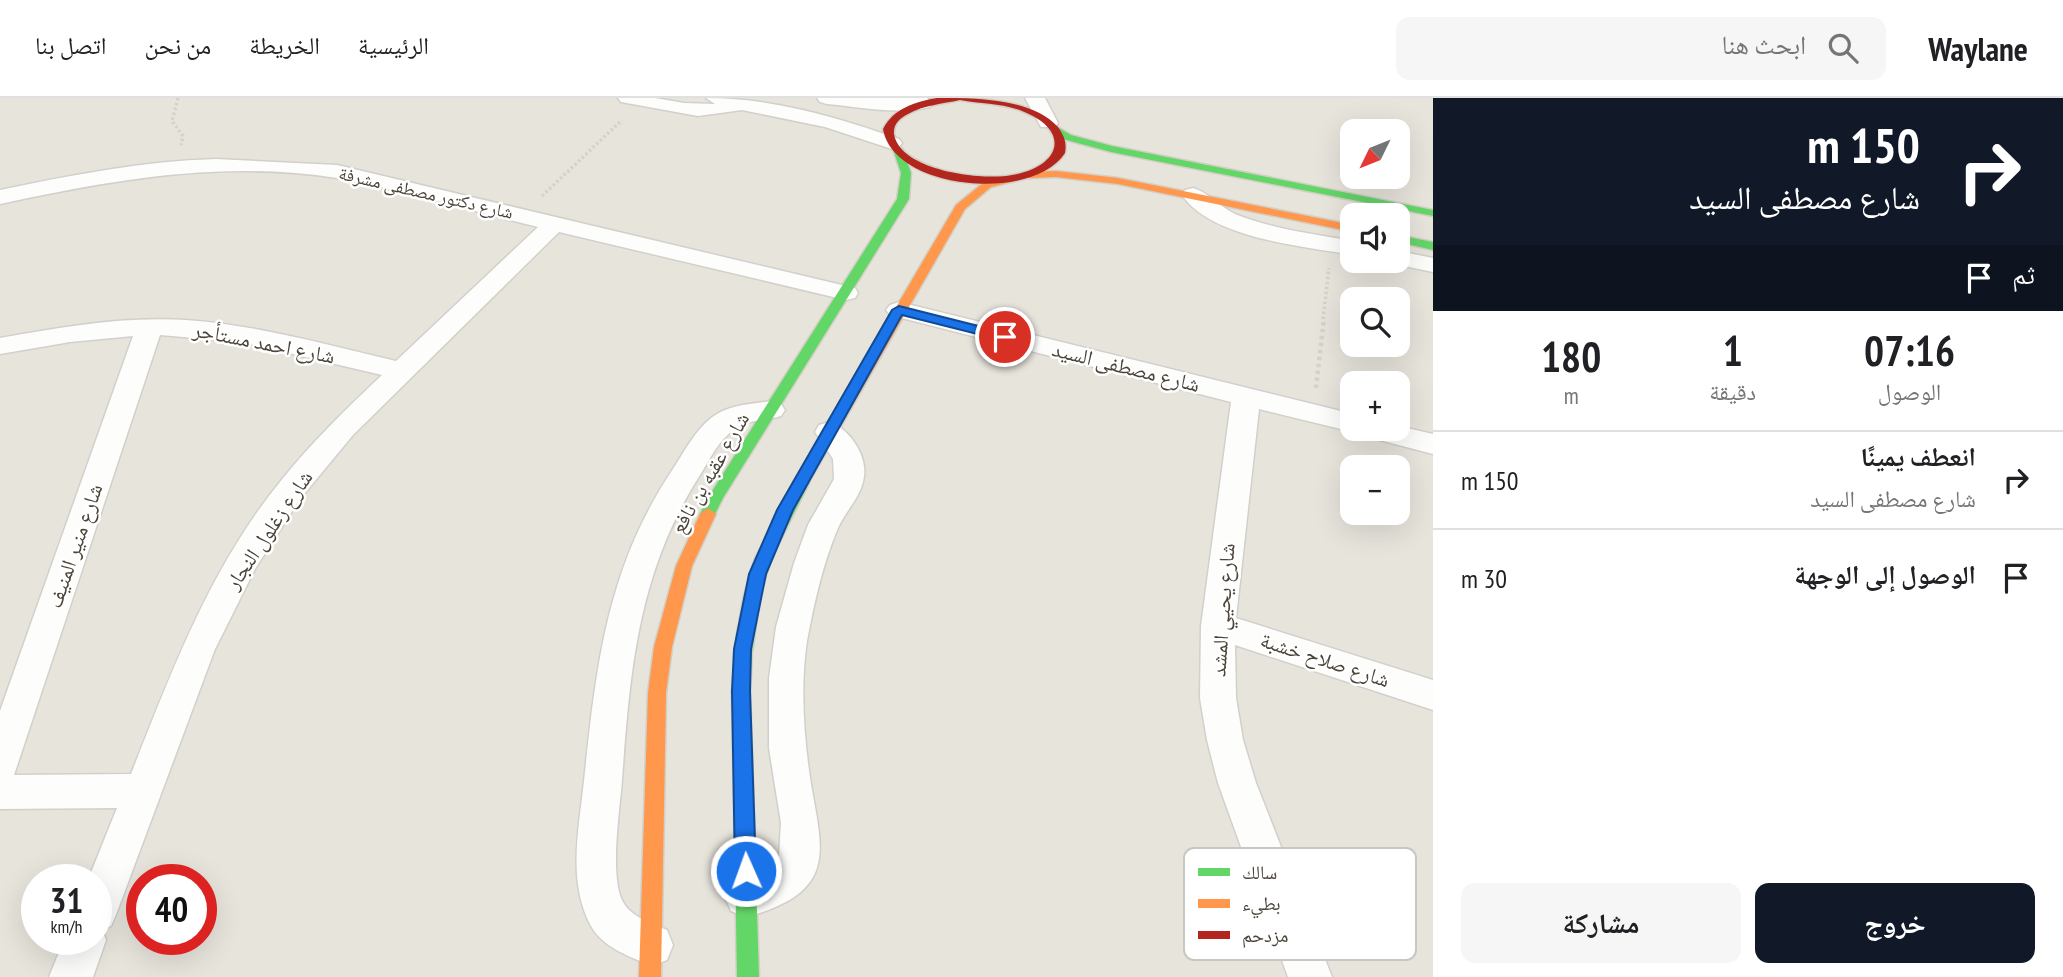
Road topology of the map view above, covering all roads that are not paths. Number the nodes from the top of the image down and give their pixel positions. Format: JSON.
{"nodes":[{"id":1,"x":716,"y":98,"type":"edge"},
{"id":2,"x":827,"y":98,"type":"edge"},
{"id":3,"x":960,"y":98,"type":"edge"},
{"id":4,"x":1035,"y":98,"type":"edge"},
{"id":5,"x":635,"y":99,"type":"edge"},
{"id":6,"x":743,"y":103,"type":"junction"},
{"id":7,"x":923,"y":103,"type":"junction"},
{"id":8,"x":1051,"y":126,"type":"junction"},
{"id":9,"x":896,"y":148,"type":"junction"},
{"id":10,"x":1029,"y":175,"type":"junction"},
{"id":11,"x":1011,"y":179,"type":"junction"},
{"id":12,"x":1193,"y":195,"type":"junction"},
{"id":13,"x":0,"y":197,"type":"edge"},
{"id":14,"x":1433,"y":213,"type":"edge"},
{"id":15,"x":555,"y":223,"type":"junction"},
{"id":16,"x":1340,"y":226,"type":"edge"},
{"id":17,"x":1410,"y":241,"type":"edge"},
{"id":18,"x":1340,"y":246,"type":"edge"},
{"id":19,"x":1433,"y":246,"type":"edge"},
{"id":20,"x":1410,"y":260,"type":"edge"},
{"id":21,"x":1433,"y":265,"type":"edge"},
{"id":22,"x":846,"y":293,"type":"junction"},
{"id":23,"x":899,"y":310,"type":"junction"},
{"id":24,"x":149,"y":328,"type":"junction"},
{"id":25,"x":0,"y":346,"type":"edge"},
{"id":26,"x":403,"y":370,"type":"junction"},
{"id":27,"x":1246,"y":396,"type":"junction"},
{"id":28,"x":771,"y":410,"type":"junction"},
{"id":29,"x":1340,"y":421,"type":"edge"},
{"id":30,"x":829,"y":432,"type":"junction"},
{"id":31,"x":1410,"y":438,"type":"edge"},
{"id":32,"x":1433,"y":443,"type":"edge"},
{"id":33,"x":1218,"y":626,"type":"junction"},
{"id":34,"x":1433,"y":695,"type":"edge"},
{"id":35,"x":0,"y":764,"type":"edge"},
{"id":36,"x":144,"y":791,"type":"junction"},
{"id":37,"x":0,"y":792,"type":"edge"},
{"id":38,"x":1261,"y":848,"type":"edge"},
{"id":39,"x":112,"y":872,"type":"edge"},
{"id":40,"x":746,"y":897,"type":"junction"},
{"id":41,"x":79,"y":955,"type":"edge"},
{"id":42,"x":1304,"y":960,"type":"edge"},
{"id":43,"x":651,"y":961,"type":"edge"},
{"id":44,"x":71,"y":977,"type":"edge"},
{"id":45,"x":748,"y":977,"type":"edge"},
{"id":46,"x":1310,"y":977,"type":"edge"}],
"edges":[{"from":1,"to":6,"type":"street"},
{"from":2,"to":7,"type":"street"},
{"from":3,"to":7,"type":"street"},
{"from":3,"to":8,"type":"street"},
{"from":4,"to":8,"type":"street"},
{"from":5,"to":6,"type":"street"},
{"from":6,"to":9,"type":"street"},
{"from":7,"to":9,"type":"street"},
{"from":8,"to":10,"type":"street"},
{"from":8,"to":14,"type":"street"},
{"from":9,"to":11,"type":"street"},
{"from":9,"to":22,"type":"street","name":"شارع عقبه بن نافع"},
{"from":10,"to":11,"type":"street"},
{"from":10,"to":12,"type":"street"},
{"from":11,"to":23,"type":"street"},
{"from":12,"to":16,"type":"street"},
{"from":12,"to":18,"type":"street"},
{"from":13,"to":15,"type":"street","name":"شارع دكتور مصطفى مشرفة"},
{"from":15,"to":22,"type":"street","name":"شارع دكتور مصطفى مشرفة"},
{"from":15,"to":26,"type":"street","name":"شارع زغلول النجار"},
{"from":17,"to":19,"type":"street"},
{"from":20,"to":21,"type":"street"},
{"from":22,"to":28,"type":"street","name":"شارع عقبه بن نافع"},
{"from":23,"to":27,"type":"street","name":"شارع مصطفى السيد"},
{"from":23,"to":30,"type":"street"},
{"from":24,"to":25,"type":"street","name":"شارع احمد مستأجر"},
{"from":24,"to":26,"type":"street","name":"شارع احمد مستأجر"},
{"from":24,"to":35,"type":"street","name":"شارع منير المنيف"},
{"from":26,"to":36,"type":"street","name":"شارع زغلول النجار"},
{"from":27,"to":29,"type":"street","name":"شارع مصطفى السيد"},
{"from":27,"to":33,"type":"street","name":"شارع يحيي المشد"},
{"from":28,"to":43,"type":"street","name":"شارع عقبه بن نافع"},
{"from":28,"to":43,"type":"street"},
{"from":30,"to":40,"type":"street"},
{"from":30,"to":40,"type":"street"},
{"from":31,"to":32,"type":"street"},
{"from":33,"to":34,"type":"street","name":"شارع صلاح خشبة"},
{"from":33,"to":38,"type":"street","name":"شارع يحيي المشد"},
{"from":36,"to":37,"type":"street"},
{"from":36,"to":39,"type":"street","name":"شارع زغلول النجار"},
{"from":40,"to":45,"type":"street"},
{"from":41,"to":44,"type":"street"},
{"from":42,"to":46,"type":"street","name":"شارع يحيي المشد"}]}
